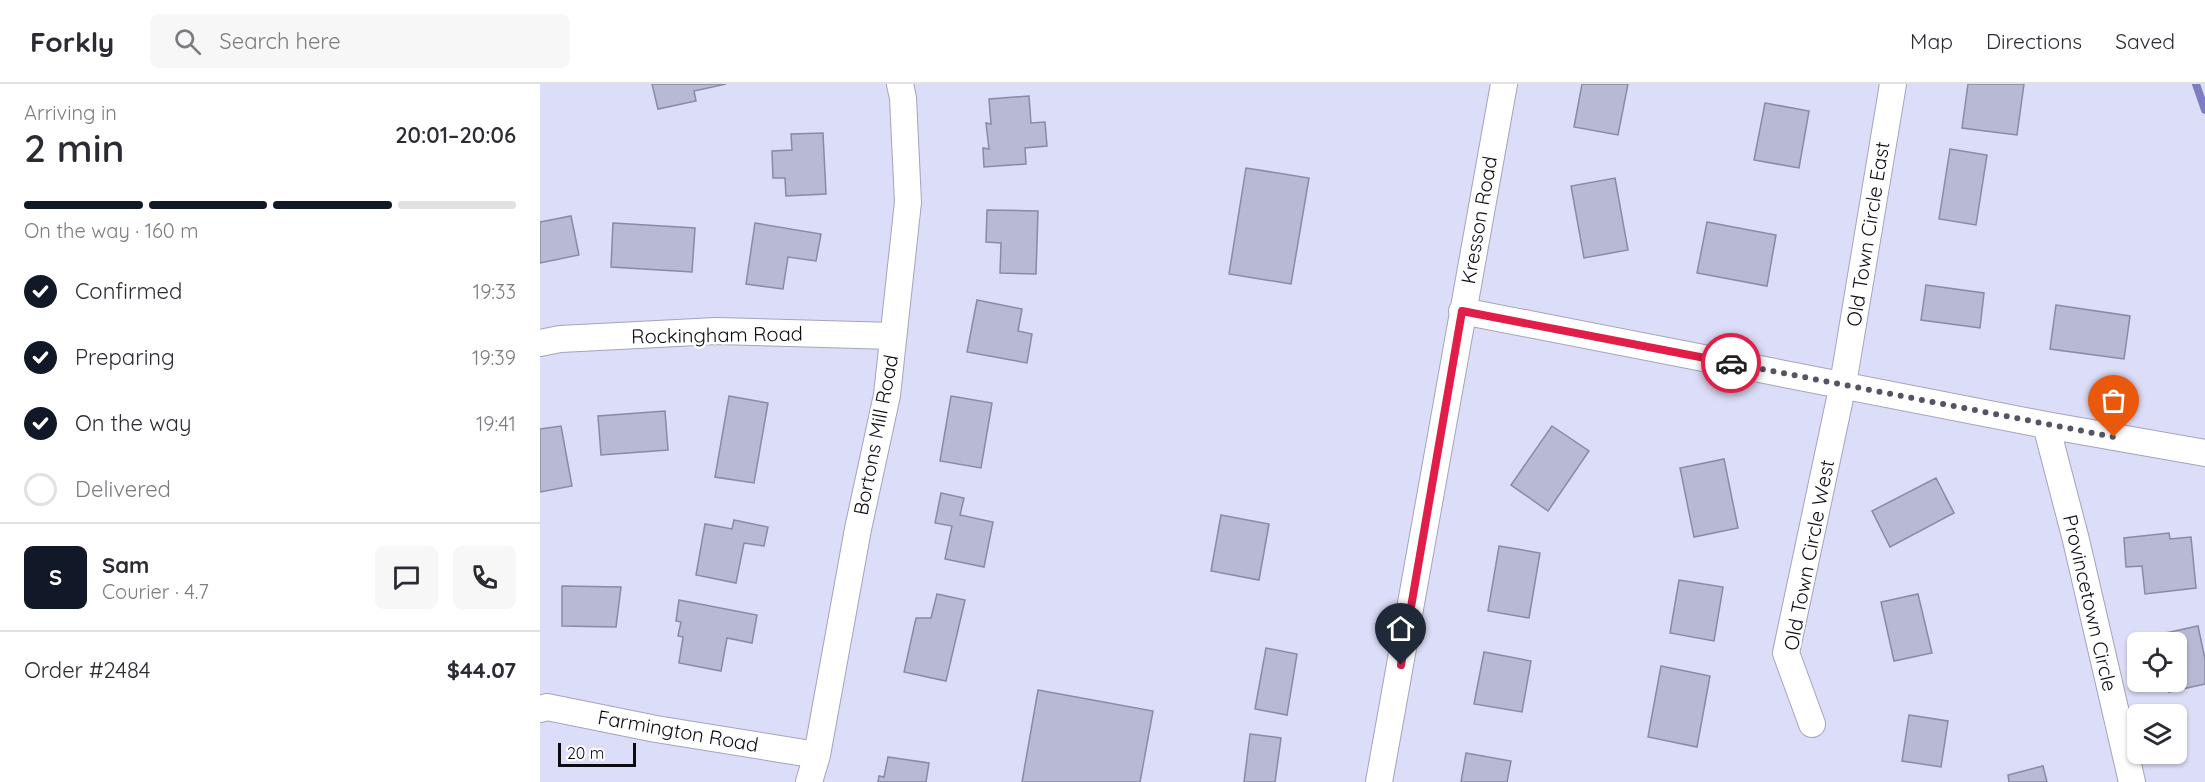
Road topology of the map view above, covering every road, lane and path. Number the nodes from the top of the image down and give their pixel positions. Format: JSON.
{"nodes":[{"id":1,"x":900,"y":84,"type":"edge"},
{"id":2,"x":1504,"y":84,"type":"edge"},
{"id":3,"x":1893,"y":84,"type":"edge"},
{"id":4,"x":1462,"y":311,"type":"junction"},
{"id":5,"x":894,"y":336,"type":"junction"},
{"id":6,"x":540,"y":343,"type":"edge"},
{"id":7,"x":1843,"y":384,"type":"junction"},
{"id":8,"x":2046,"y":426,"type":"junction"},
{"id":9,"x":2205,"y":453,"type":"edge"},
{"id":10,"x":540,"y":709,"type":"edge"},
{"id":11,"x":1812,"y":724,"type":"dead end"},
{"id":12,"x":817,"y":755,"type":"junction"},
{"id":13,"x":809,"y":782,"type":"edge"},
{"id":14,"x":1379,"y":782,"type":"edge"},
{"id":15,"x":2132,"y":782,"type":"edge"}],
"edges":[{"from":1,"to":5,"type":"street","name":"Bortons Mill Road"},
{"from":2,"to":4,"type":"street","name":"Kresson Road"},
{"from":3,"to":7,"type":"street","name":"Old Town Circle East"},
{"from":4,"to":7,"type":"street"},
{"from":4,"to":14,"type":"street","name":"Kresson Road"},
{"from":5,"to":6,"type":"street","name":"Rockingham Road"},
{"from":5,"to":12,"type":"street","name":"Bortons Mill Road"},
{"from":7,"to":8,"type":"street"},
{"from":7,"to":11,"type":"street","name":"Old Town Circle West"},
{"from":8,"to":9,"type":"street"},
{"from":8,"to":15,"type":"street","name":"Provincetown Circle"},
{"from":10,"to":12,"type":"street","name":"Farmington Road"},
{"from":12,"to":13,"type":"street","name":"Bortons Mill Road"}]}
